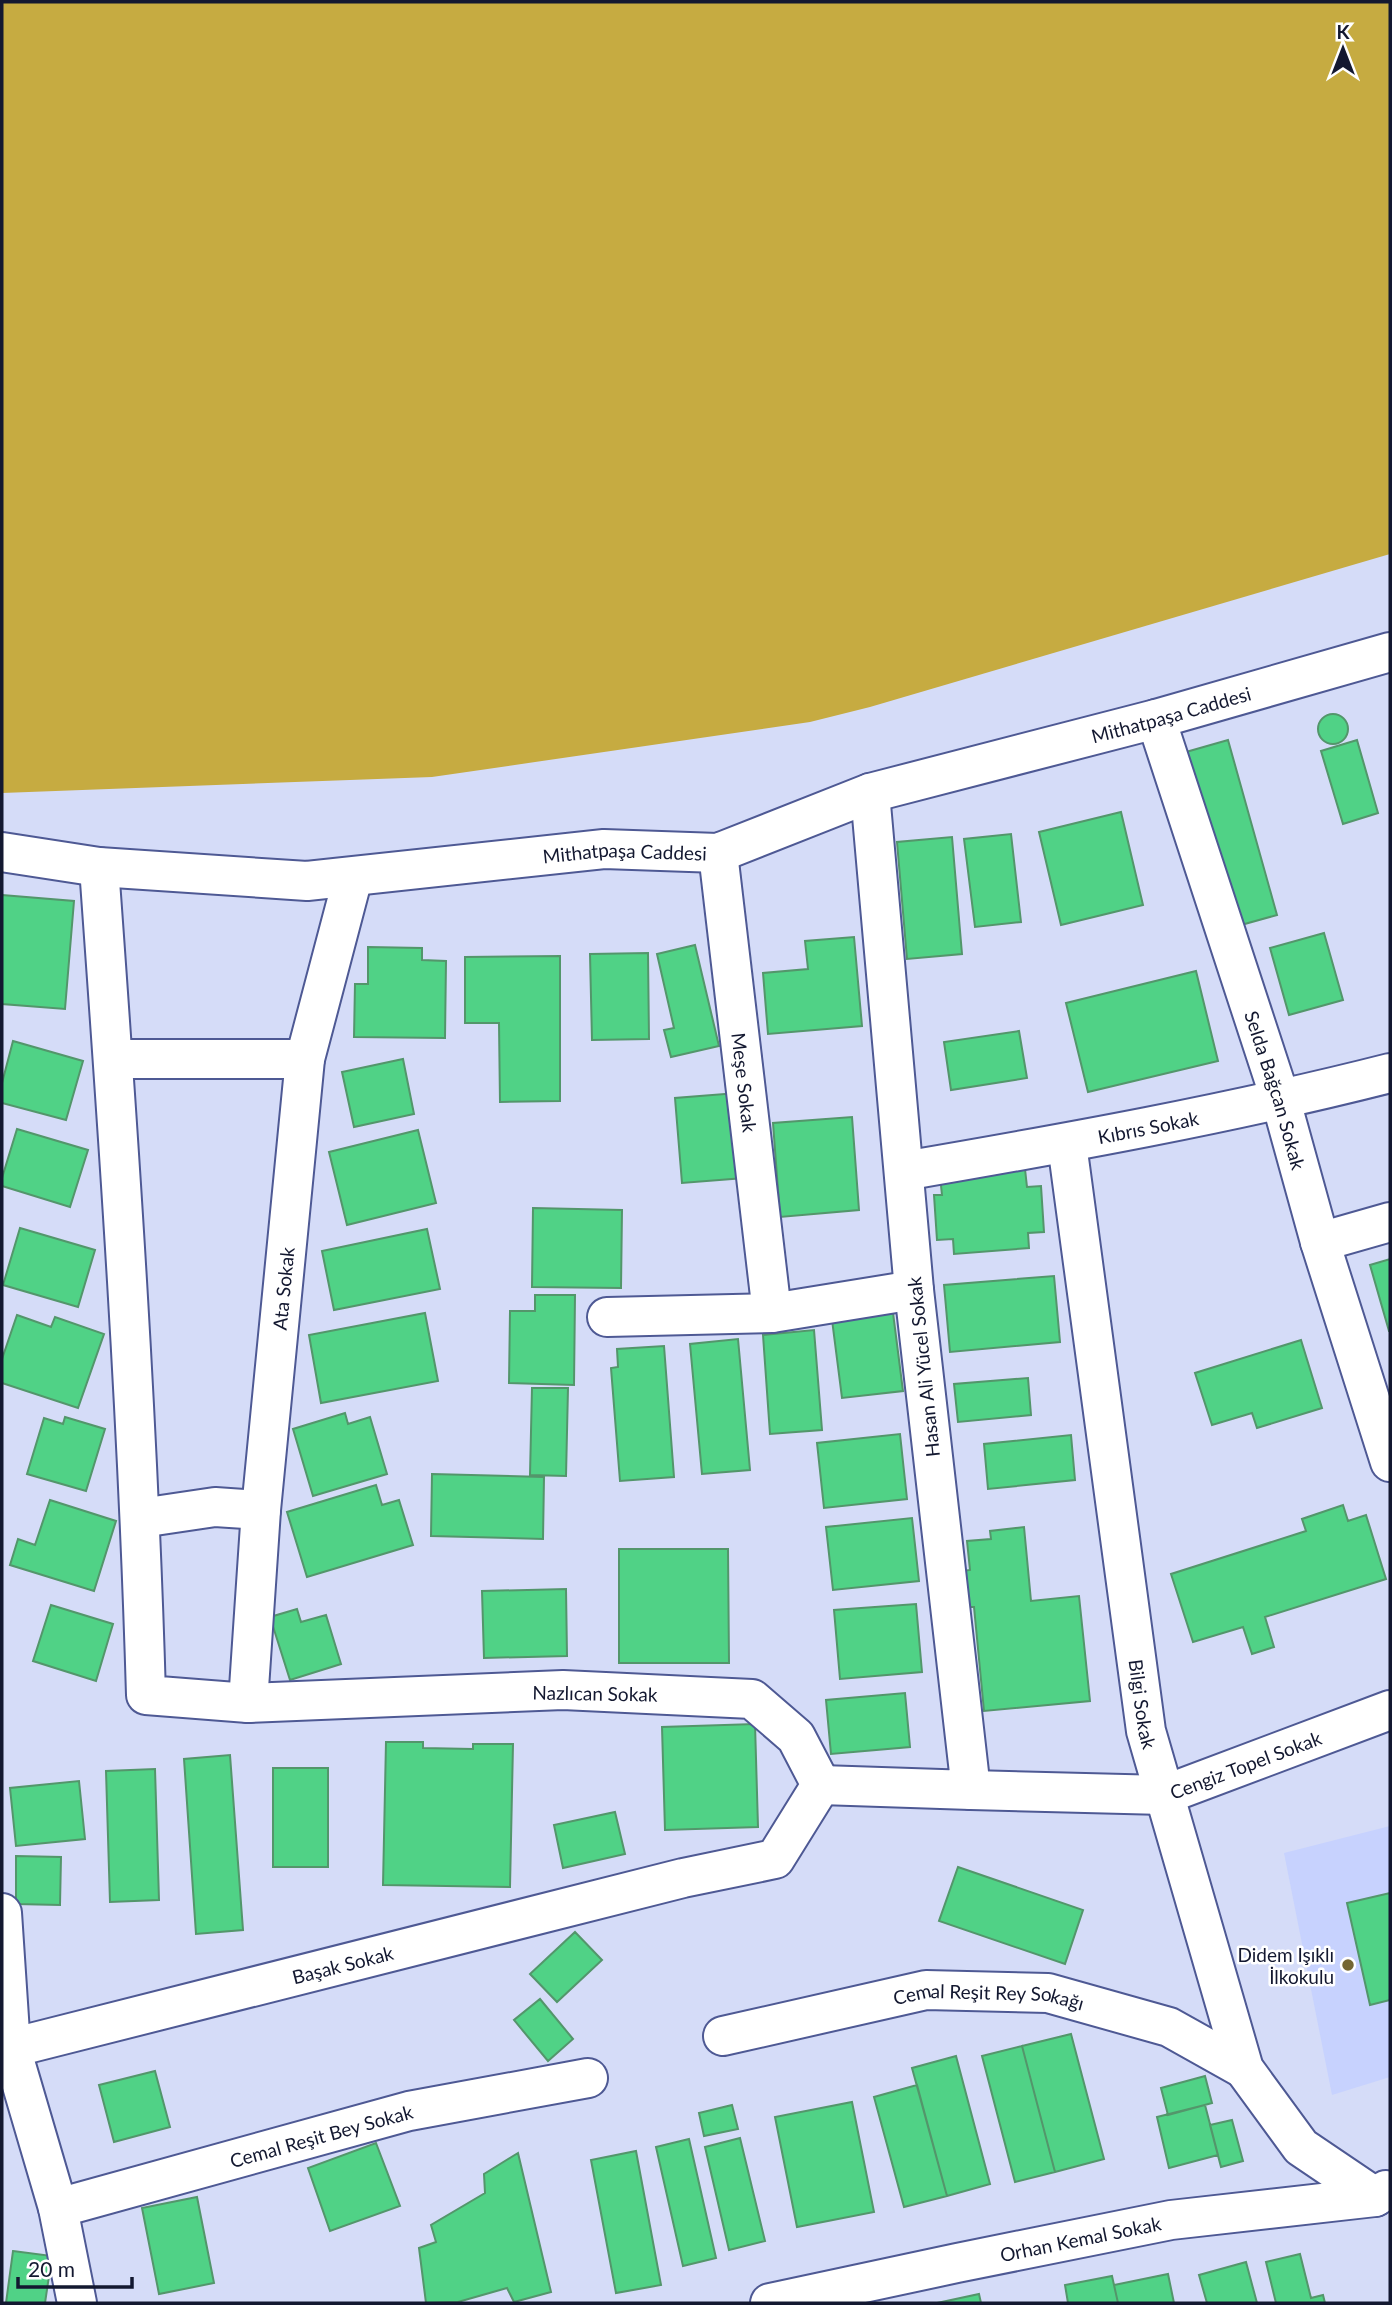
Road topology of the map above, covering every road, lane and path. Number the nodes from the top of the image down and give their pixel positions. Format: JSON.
{"nodes":[{"id":1,"x":1390,"y":652,"type":"edge"},
{"id":2,"x":1156,"y":719,"type":"junction"},
{"id":3,"x":870,"y":793,"type":"junction"},
{"id":4,"x":2,"y":852,"type":"edge"},
{"id":5,"x":718,"y":853,"type":"junction"},
{"id":6,"x":99,"y":867,"type":"junction"},
{"id":7,"x":353,"y":877,"type":"junction"},
{"id":8,"x":113,"y":1059,"type":"junction"},
{"id":9,"x":305,"y":1059,"type":"junction"},
{"id":10,"x":1390,"y":1073,"type":"edge"},
{"id":11,"x":1281,"y":1101,"type":"junction"},
{"id":12,"x":1066,"y":1144,"type":"junction"},
{"id":13,"x":904,"y":1171,"type":"junction"},
{"id":14,"x":1390,"y":1222,"type":"edge"},
{"id":15,"x":1320,"y":1242,"type":"junction"},
{"id":16,"x":914,"y":1290,"type":"junction"},
{"id":17,"x":772,"y":1313,"type":"junction"},
{"id":18,"x":607,"y":1317,"type":"dead end"},
{"id":19,"x":1390,"y":1462,"type":"edge"},
{"id":20,"x":261,"y":1510,"type":"junction"},
{"id":21,"x":141,"y":1518,"type":"junction"},
{"id":22,"x":248,"y":1703,"type":"junction"},
{"id":23,"x":1390,"y":1710,"type":"edge"},
{"id":24,"x":821,"y":1785,"type":"junction"},
{"id":25,"x":971,"y":1790,"type":"junction"},
{"id":26,"x":1164,"y":1795,"type":"junction"},
{"id":27,"x":2,"y":1913,"type":"edge"},
{"id":28,"x":723,"y":2036,"type":"dead end"},
{"id":29,"x":7,"y":2052,"type":"edge"},
{"id":30,"x":1244,"y":2070,"type":"junction"},
{"id":31,"x":588,"y":2078,"type":"dead end"},
{"id":32,"x":1383,"y":2192,"type":"edge"},
{"id":33,"x":58,"y":2208,"type":"junction"},
{"id":34,"x":77,"y":2303,"type":"edge"},
{"id":35,"x":770,"y":2303,"type":"edge"}],
"edges":[{"from":1,"to":2,"type":"street","name":"Mithatpaşa Caddesi"},
{"from":2,"to":3,"type":"street","name":"Mithatpaşa Caddesi"},
{"from":2,"to":11,"type":"street","name":"Selda Bağcan Sokak"},
{"from":3,"to":5,"type":"street","name":"Mithatpaşa Caddesi"},
{"from":3,"to":13,"type":"street","name":"Hasan Ali Yücel Sokak"},
{"from":4,"to":6,"type":"street","name":"Mithatpaşa Caddesi"},
{"from":5,"to":7,"type":"street","name":"Mithatpaşa Caddesi"},
{"from":5,"to":17,"type":"street","name":"Meşe Sokak"},
{"from":6,"to":7,"type":"street","name":"Mithatpaşa Caddesi"},
{"from":6,"to":8,"type":"street"},
{"from":7,"to":9,"type":"street","name":"Ata Sokak"},
{"from":8,"to":9,"type":"street"},
{"from":8,"to":21,"type":"street"},
{"from":9,"to":20,"type":"street","name":"Ata Sokak"},
{"from":10,"to":11,"type":"street","name":"Kıbrıs Sokak"},
{"from":11,"to":12,"type":"street","name":"Kıbrıs Sokak"},
{"from":11,"to":15,"type":"street","name":"Selda Bağcan Sokak"},
{"from":12,"to":13,"type":"street","name":"Kıbrıs Sokak"},
{"from":12,"to":26,"type":"street","name":"Bilgi Sokak"},
{"from":13,"to":16,"type":"street","name":"Hasan Ali Yücel Sokak"},
{"from":14,"to":15,"type":"street"},
{"from":15,"to":19,"type":"street","name":"Selda Bağcan Sokak"},
{"from":16,"to":17,"type":"street"},
{"from":16,"to":25,"type":"street","name":"Hasan Ali Yücel Sokak"},
{"from":17,"to":18,"type":"street"},
{"from":20,"to":21,"type":"street"},
{"from":20,"to":22,"type":"street","name":"Ata Sokak"},
{"from":21,"to":22,"type":"street","name":"Nazlıcan Sokak"},
{"from":22,"to":24,"type":"street","name":"Nazlıcan Sokak"},
{"from":23,"to":26,"type":"street","name":"Cengiz Topel Sokak"},
{"from":24,"to":25,"type":"street"},
{"from":24,"to":29,"type":"street","name":"Başak Sokak"},
{"from":25,"to":26,"type":"street","name":"Cengiz Topel Sokak"},
{"from":26,"to":30,"type":"street","name":"Bilgi Sokak"},
{"from":27,"to":29,"type":"street"},
{"from":28,"to":30,"type":"street","name":"Cemal Reşit Rey Sokağı"},
{"from":29,"to":33,"type":"street"},
{"from":30,"to":32,"type":"street","name":"Bilgi Sokak"},
{"from":31,"to":33,"type":"street","name":"Cemal Reşit Bey Sokak"},
{"from":32,"to":35,"type":"street","name":"Orhan Kemal Sokak"},
{"from":33,"to":34,"type":"street"}]}
